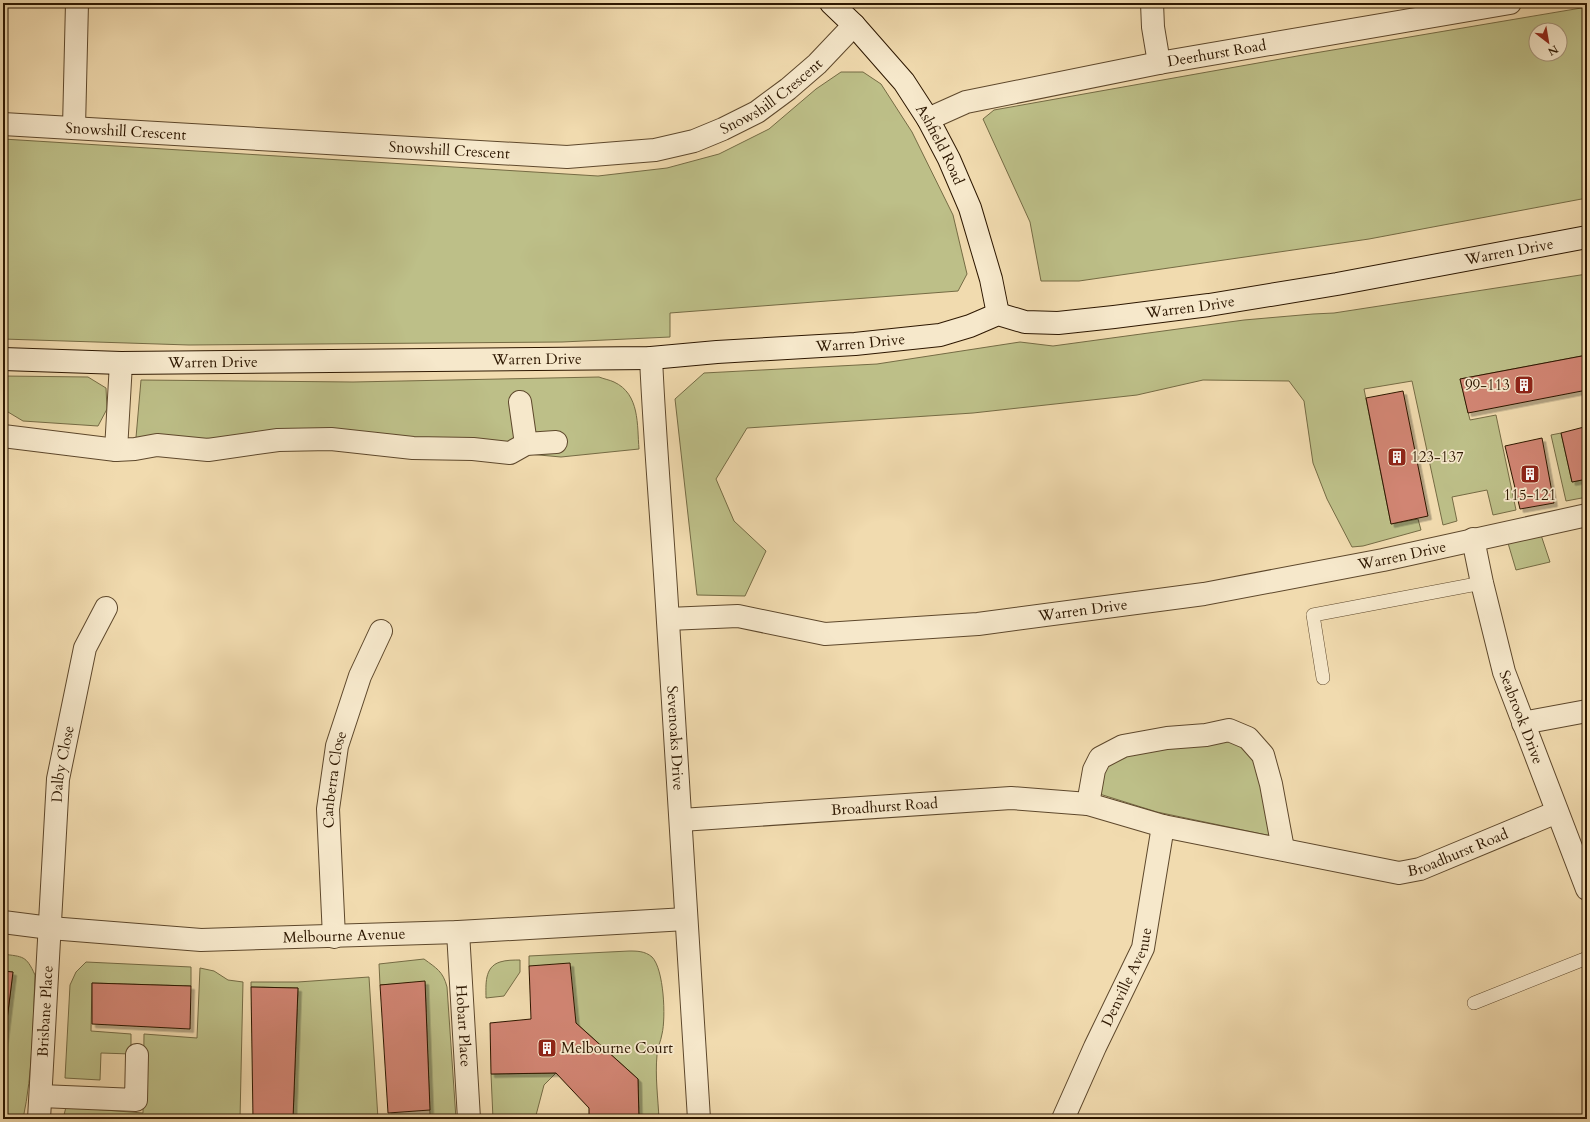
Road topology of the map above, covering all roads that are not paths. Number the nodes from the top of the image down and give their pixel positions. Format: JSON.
{"nodes":[{"id":1,"x":77,"y":3,"type":"edge"},
{"id":2,"x":831,"y":3,"type":"edge"},
{"id":3,"x":1152,"y":3,"type":"edge"},
{"id":4,"x":1510,"y":3,"type":"edge"},
{"id":5,"x":854,"y":25,"type":"junction"},
{"id":6,"x":1159,"y":63,"type":"junction"},
{"id":7,"x":928,"y":119,"type":"junction"},
{"id":8,"x":3,"y":124,"type":"edge"},
{"id":9,"x":74,"y":127,"type":"junction"},
{"id":10,"x":1587,"y":237,"type":"edge"},
{"id":11,"x":998,"y":314,"type":"junction"},
{"id":12,"x":651,"y":358,"type":"junction"},
{"id":13,"x":3,"y":359,"type":"edge"},
{"id":14,"x":121,"y":363,"type":"junction"},
{"id":15,"x":520,"y":402,"type":"dead end"},
{"id":16,"x":3,"y":436,"type":"edge"},
{"id":17,"x":556,"y":442,"type":"dead end"},
{"id":18,"x":526,"y":444,"type":"junction"},
{"id":19,"x":116,"y":450,"type":"junction"},
{"id":20,"x":1587,"y":515,"type":"edge"},
{"id":21,"x":1473,"y":540,"type":"junction"},
{"id":22,"x":1482,"y":583,"type":"junction"},
{"id":23,"x":106,"y":608,"type":"dead end"},
{"id":24,"x":668,"y":619,"type":"junction"},
{"id":25,"x":381,"y":631,"type":"dead end"},
{"id":26,"x":1323,"y":678,"type":"dead end"},
{"id":27,"x":1587,"y":711,"type":"edge"},
{"id":28,"x":1523,"y":723,"type":"junction"},
{"id":29,"x":1088,"y":804,"type":"junction"},
{"id":30,"x":1557,"y":812,"type":"junction"},
{"id":31,"x":681,"y":820,"type":"junction"},
{"id":32,"x":1164,"y":826,"type":"junction"},
{"id":33,"x":1283,"y":849,"type":"junction"},
{"id":34,"x":1587,"y":889,"type":"edge"},
{"id":35,"x":686,"y":919,"type":"junction"},
{"id":36,"x":3,"y":922,"type":"edge"},
{"id":37,"x":50,"y":928,"type":"junction"},
{"id":38,"x":458,"y":932,"type":"junction"},
{"id":39,"x":334,"y":936,"type":"junction"},
{"id":40,"x":1587,"y":958,"type":"edge"},
{"id":41,"x":1474,"y":1003,"type":"dead end"},
{"id":42,"x":137,"y":1055,"type":"dead end"},
{"id":43,"x":41,"y":1096,"type":"junction"},
{"id":44,"x":39,"y":1119,"type":"edge"},
{"id":45,"x":469,"y":1119,"type":"edge"},
{"id":46,"x":699,"y":1119,"type":"edge"},
{"id":47,"x":1063,"y":1119,"type":"edge"}],
"edges":[{"from":1,"to":9,"type":"street"},
{"from":2,"to":5,"type":"street","name":"Ashfield Road"},
{"from":3,"to":6,"type":"street"},
{"from":4,"to":6,"type":"street","name":"Deerhurst Road"},
{"from":5,"to":7,"type":"street","name":"Ashfield Road"},
{"from":5,"to":9,"type":"street","name":"Snowshill Crescent"},
{"from":6,"to":7,"type":"street","name":"Deerhurst Road"},
{"from":7,"to":11,"type":"street","name":"Ashfield Road"},
{"from":8,"to":9,"type":"street","name":"Snowshill Crescent"},
{"from":10,"to":11,"type":"street","name":"Warren Drive"},
{"from":11,"to":12,"type":"street","name":"Warren Drive"},
{"from":12,"to":14,"type":"street","name":"Warren Drive"},
{"from":12,"to":24,"type":"street","name":"Sevenoaks Drive"},
{"from":13,"to":14,"type":"street","name":"Warren Drive"},
{"from":14,"to":19,"type":"street"},
{"from":15,"to":18,"type":"street"},
{"from":16,"to":19,"type":"street"},
{"from":17,"to":18,"type":"street"},
{"from":18,"to":19,"type":"street"},
{"from":20,"to":21,"type":"street","name":"Warren Drive"},
{"from":21,"to":22,"type":"street","name":"Seabrook Drive"},
{"from":21,"to":24,"type":"street","name":"Warren Drive"},
{"from":22,"to":26,"type":"lane"},
{"from":22,"to":28,"type":"street","name":"Seabrook Drive"},
{"from":23,"to":37,"type":"street","name":"Dalby Close"},
{"from":24,"to":31,"type":"street","name":"Sevenoaks Drive"},
{"from":25,"to":39,"type":"street","name":"Canberra Close"},
{"from":27,"to":28,"type":"street"},
{"from":28,"to":30,"type":"street","name":"Seabrook Drive"},
{"from":29,"to":31,"type":"street","name":"Broadhurst Road"},
{"from":29,"to":32,"type":"street","name":"Broadhurst Road"},
{"from":29,"to":33,"type":"street"},
{"from":30,"to":33,"type":"street","name":"Broadhurst Road"},
{"from":30,"to":34,"type":"street","name":"Seabrook Drive"},
{"from":31,"to":35,"type":"street","name":"Sevenoaks Drive"},
{"from":32,"to":33,"type":"street","name":"Broadhurst Road"},
{"from":32,"to":47,"type":"street","name":"Denville Avenue"},
{"from":35,"to":38,"type":"street","name":"Melbourne Avenue"},
{"from":35,"to":46,"type":"street","name":"Sevenoaks Drive"},
{"from":36,"to":37,"type":"street","name":"Melbourne Avenue"},
{"from":37,"to":39,"type":"street","name":"Melbourne Avenue"},
{"from":37,"to":43,"type":"street","name":"Brisbane Place"},
{"from":38,"to":39,"type":"street","name":"Melbourne Avenue"},
{"from":38,"to":45,"type":"street","name":"Hobart Place"},
{"from":40,"to":41,"type":"lane"},
{"from":42,"to":43,"type":"street"},
{"from":43,"to":44,"type":"street","name":"Brisbane Place"}]}
